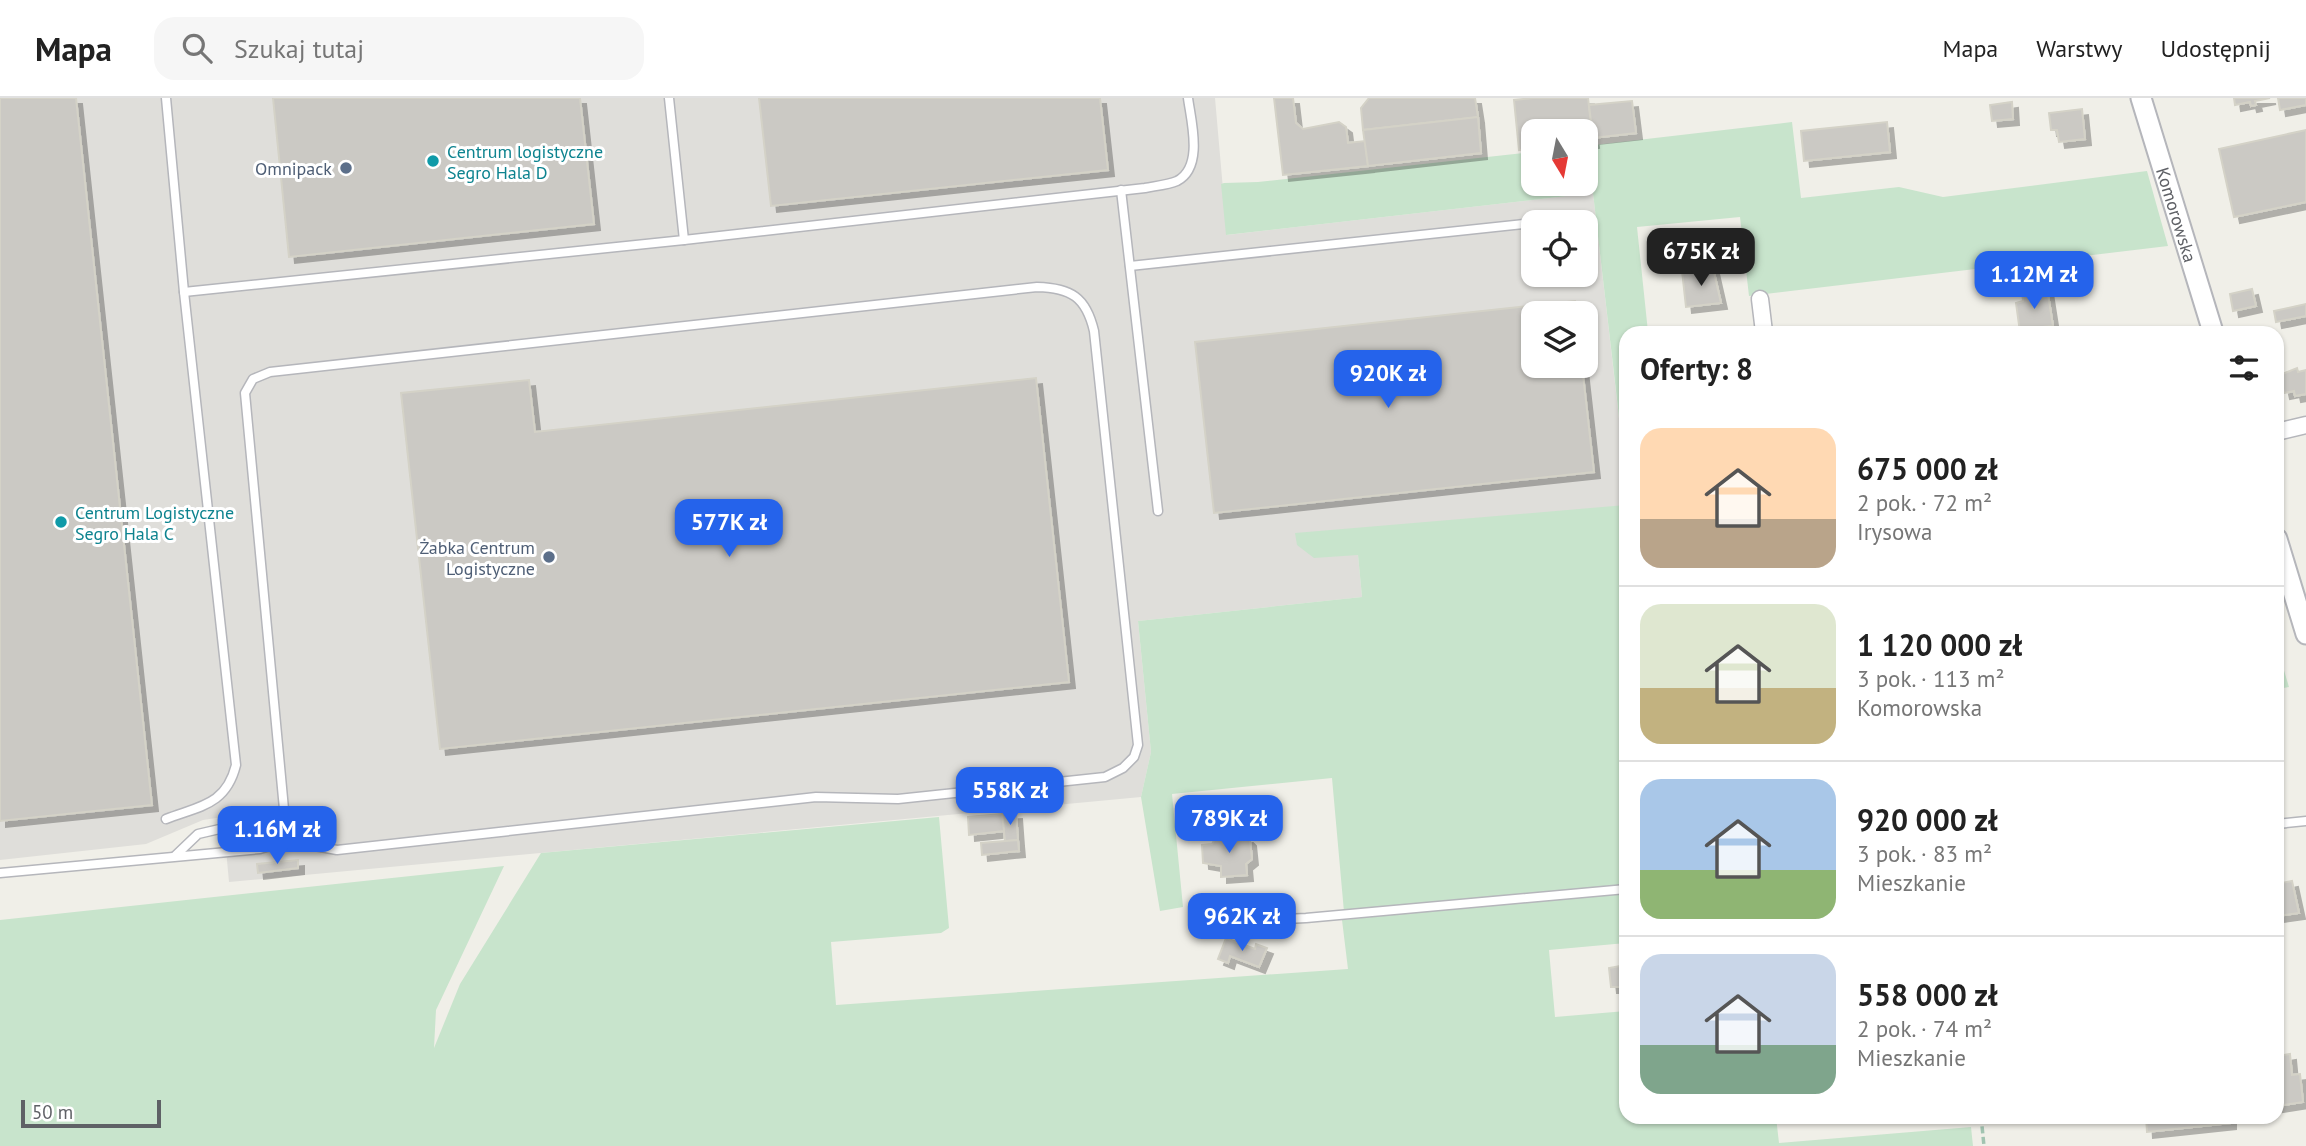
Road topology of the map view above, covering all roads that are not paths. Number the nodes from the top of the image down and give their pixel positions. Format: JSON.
{"nodes":[{"id":1,"x":166,"y":98,"type":"edge"},
{"id":2,"x":669,"y":98,"type":"edge"},
{"id":3,"x":1188,"y":98,"type":"edge"},
{"id":4,"x":2141,"y":98,"type":"edge"},
{"id":5,"x":1122,"y":190,"type":"junction"},
{"id":6,"x":1521,"y":224,"type":"edge"},
{"id":7,"x":684,"y":240,"type":"junction"},
{"id":8,"x":1130,"y":266,"type":"junction"},
{"id":9,"x":184,"y":292,"type":"junction"},
{"id":10,"x":1760,"y":299,"type":"dead end"},
{"id":11,"x":1762,"y":326,"type":"edge"},
{"id":12,"x":2211,"y":326,"type":"edge"},
{"id":13,"x":2306,"y":425,"type":"edge"},
{"id":14,"x":2284,"y":430,"type":"edge"},
{"id":15,"x":1158,"y":511,"type":"dead end"},
{"id":16,"x":2284,"y":562,"type":"edge"},
{"id":17,"x":2306,"y":634,"type":"edge"},
{"id":18,"x":166,"y":819,"type":"dead end"},
{"id":19,"x":2306,"y":821,"type":"edge"},
{"id":20,"x":2284,"y":823,"type":"edge"},
{"id":21,"x":287,"y":841,"type":"junction"},
{"id":22,"x":175,"y":856,"type":"junction"},
{"id":23,"x":0,"y":873,"type":"edge"},
{"id":24,"x":1619,"y":889,"type":"edge"},
{"id":25,"x":1241,"y":921,"type":"dead end"}],
"edges":[{"from":1,"to":9,"type":"lane"},
{"from":2,"to":7,"type":"lane"},
{"from":3,"to":5,"type":"lane"},
{"from":4,"to":12,"type":"street","name":"Komorowska"},
{"from":5,"to":7,"type":"lane"},
{"from":5,"to":8,"type":"lane"},
{"from":6,"to":8,"type":"lane"},
{"from":7,"to":9,"type":"lane"},
{"from":8,"to":15,"type":"lane"},
{"from":9,"to":18,"type":"lane"},
{"from":10,"to":11,"type":"street"},
{"from":13,"to":14,"type":"street"},
{"from":16,"to":17,"type":"street"},
{"from":19,"to":20,"type":"lane"},
{"from":21,"to":21,"type":"lane"},
{"from":21,"to":22,"type":"lane"},
{"from":21,"to":22,"type":"lane"},
{"from":22,"to":23,"type":"lane"},
{"from":24,"to":25,"type":"lane"}]}
